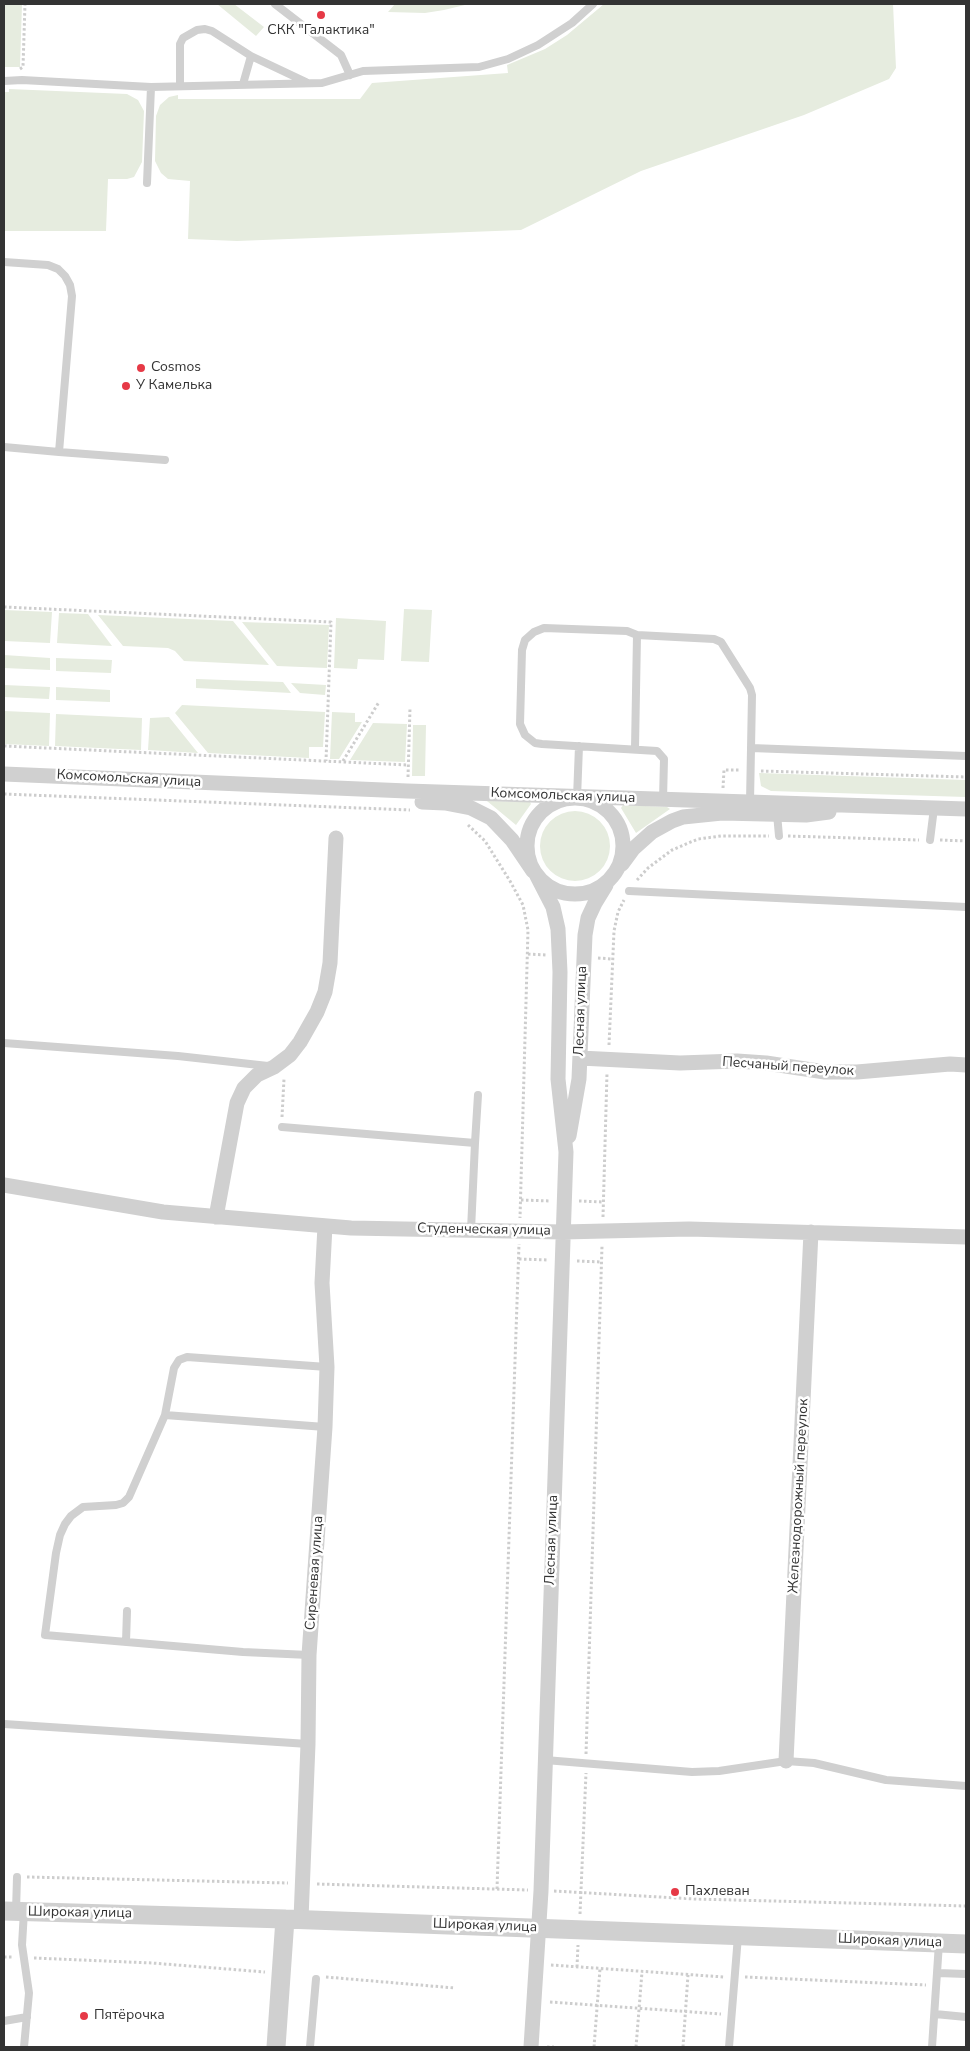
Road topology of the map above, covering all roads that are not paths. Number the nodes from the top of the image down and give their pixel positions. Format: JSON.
{"nodes":[{"id":1,"x":275,"y":4,"type":"edge"},
{"id":2,"x":593,"y":4,"type":"edge"},
{"id":3,"x":251,"y":56,"type":"junction"},
{"id":4,"x":350,"y":75,"type":"junction"},
{"id":5,"x":4,"y":76,"type":"edge"},
{"id":6,"x":4,"y":80,"type":"edge"},
{"id":7,"x":22,"y":80,"type":"junction"},
{"id":8,"x":309,"y":83,"type":"junction"},
{"id":9,"x":243,"y":84,"type":"junction"},
{"id":10,"x":180,"y":86,"type":"junction"},
{"id":11,"x":151,"y":87,"type":"junction"},
{"id":12,"x":147,"y":183,"type":"dead end"},
{"id":13,"x":4,"y":262,"type":"edge"},
{"id":14,"x":4,"y":447,"type":"edge"},
{"id":15,"x":59,"y":452,"type":"junction"},
{"id":16,"x":165,"y":460,"type":"dead end"},
{"id":17,"x":637,"y":636,"type":"junction"},
{"id":18,"x":579,"y":746,"type":"junction"},
{"id":19,"x":634,"y":748,"type":"junction"},
{"id":20,"x":751,"y":748,"type":"junction"},
{"id":21,"x":966,"y":756,"type":"edge"},
{"id":22,"x":4,"y":774,"type":"edge"},
{"id":23,"x":576,"y":798,"type":"junction"},
{"id":24,"x":663,"y":800,"type":"junction"},
{"id":25,"x":750,"y":802,"type":"junction"},
{"id":26,"x":409,"y":803,"type":"junction"},
{"id":27,"x":872,"y":806,"type":"junction"},
{"id":28,"x":722,"y":807,"type":"junction"},
{"id":29,"x":934,"y":808,"type":"junction"},
{"id":30,"x":966,"y":809,"type":"edge"},
{"id":31,"x":777,"y":814,"type":"junction"},
{"id":32,"x":779,"y":836,"type":"road end"},
{"id":33,"x":336,"y":838,"type":"dead end"},
{"id":34,"x":930,"y":840,"type":"road end"},
{"id":35,"x":535,"y":874,"type":"junction"},
{"id":36,"x":614,"y":874,"type":"junction"},
{"id":37,"x":629,"y":891,"type":"road end"},
{"id":38,"x":966,"y":907,"type":"edge"},
{"id":39,"x":4,"y":1042,"type":"edge"},
{"id":40,"x":580,"y":1058,"type":"junction"},
{"id":41,"x":966,"y":1065,"type":"edge"},
{"id":42,"x":279,"y":1068,"type":"junction"},
{"id":43,"x":478,"y":1095,"type":"dead end"},
{"id":44,"x":282,"y":1128,"type":"road end"},
{"id":45,"x":475,"y":1142,"type":"junction"},
{"id":46,"x":566,"y":1152,"type":"junction"},
{"id":47,"x":4,"y":1185,"type":"edge"},
{"id":48,"x":216,"y":1217,"type":"junction"},
{"id":49,"x":325,"y":1226,"type":"junction"},
{"id":50,"x":471,"y":1230,"type":"junction"},
{"id":51,"x":563,"y":1232,"type":"junction"},
{"id":52,"x":811,"y":1232,"type":"junction"},
{"id":53,"x":966,"y":1237,"type":"edge"},
{"id":54,"x":327,"y":1367,"type":"junction"},
{"id":55,"x":165,"y":1415,"type":"junction"},
{"id":56,"x":325,"y":1427,"type":"junction"},
{"id":57,"x":127,"y":1611,"type":"dead end"},
{"id":58,"x":126,"y":1642,"type":"junction"},
{"id":59,"x":309,"y":1654,"type":"junction"},
{"id":60,"x":4,"y":1724,"type":"edge"},
{"id":61,"x":308,"y":1744,"type":"junction"},
{"id":62,"x":545,"y":1760,"type":"junction"},
{"id":63,"x":786,"y":1760,"type":"junction"},
{"id":64,"x":966,"y":1786,"type":"edge"},
{"id":65,"x":17,"y":1877,"type":"road end"},
{"id":66,"x":14,"y":1911,"type":"edge"},
{"id":67,"x":293,"y":1919,"type":"junction"},
{"id":68,"x":539,"y":1928,"type":"junction"},
{"id":69,"x":738,"y":1936,"type":"junction"},
{"id":70,"x":939,"y":1943,"type":"junction"},
{"id":71,"x":966,"y":1944,"type":"edge"},
{"id":72,"x":938,"y":1973,"type":"junction"},
{"id":73,"x":966,"y":1974,"type":"edge"},
{"id":74,"x":320,"y":1978,"type":"road end"},
{"id":75,"x":935,"y":2014,"type":"junction"},
{"id":76,"x":27,"y":2017,"type":"junction"},
{"id":77,"x":966,"y":2017,"type":"edge"},
{"id":78,"x":4,"y":2021,"type":"edge"},
{"id":79,"x":24,"y":2047,"type":"edge"},
{"id":80,"x":276,"y":2047,"type":"edge"},
{"id":81,"x":310,"y":2047,"type":"edge"},
{"id":82,"x":531,"y":2047,"type":"edge"},
{"id":83,"x":729,"y":2047,"type":"edge"},
{"id":84,"x":932,"y":2047,"type":"edge"}],
"edges":[{"from":1,"to":4,"type":"lane"},
{"from":2,"to":4,"type":"lane"},
{"from":3,"to":8,"type":"lane"},
{"from":3,"to":9,"type":"lane"},
{"from":3,"to":10,"type":"lane"},
{"from":4,"to":8,"type":"lane"},
{"from":5,"to":7,"type":"lane"},
{"from":6,"to":7,"type":"lane"},
{"from":7,"to":11,"type":"lane"},
{"from":8,"to":9,"type":"lane"},
{"from":9,"to":10,"type":"lane"},
{"from":10,"to":11,"type":"lane"},
{"from":11,"to":12,"type":"lane"},
{"from":13,"to":15,"type":"lane"},
{"from":14,"to":15,"type":"lane"},
{"from":15,"to":16,"type":"lane"},
{"from":17,"to":18,"type":"lane"},
{"from":17,"to":19,"type":"lane"},
{"from":17,"to":20,"type":"lane"},
{"from":18,"to":19,"type":"lane"},
{"from":18,"to":23,"type":"lane"},
{"from":19,"to":24,"type":"lane"},
{"from":20,"to":21,"type":"lane"},
{"from":20,"to":25,"type":"lane"},
{"from":22,"to":26,"type":"street","name":"Комсомольская улица"},
{"from":23,"to":24,"type":"street","name":"Комсомольская улица"},
{"from":23,"to":26,"type":"street","name":"Комсомольская улица"},
{"from":23,"to":35,"type":"street"},
{"from":23,"to":36,"type":"street"},
{"from":24,"to":28,"type":"street","name":"Комсомольская улица"},
{"from":25,"to":27,"type":"street","name":"Комсомольская улица"},
{"from":25,"to":28,"type":"street","name":"Комсомольская улица"},
{"from":26,"to":35,"type":"street","name":"Комсомольская улица"},
{"from":27,"to":29,"type":"street","name":"Комсомольская улица"},
{"from":27,"to":31,"type":"street","name":"Комсомольская улица"},
{"from":28,"to":31,"type":"street","name":"Комсомольская улица"},
{"from":28,"to":36,"type":"street","name":"Комсомольская улица"},
{"from":29,"to":30,"type":"street","name":"Комсомольская улица"},
{"from":29,"to":34,"type":"lane"},
{"from":31,"to":32,"type":"lane"},
{"from":33,"to":42,"type":"street"},
{"from":35,"to":36,"type":"street"},
{"from":35,"to":46,"type":"street","name":"Лесная улица"},
{"from":36,"to":40,"type":"street","name":"Лесная улица"},
{"from":37,"to":38,"type":"lane"},
{"from":39,"to":42,"type":"lane"},
{"from":40,"to":41,"type":"street","name":"Песчаный переулок"},
{"from":40,"to":46,"type":"street","name":"Лесная улица"},
{"from":42,"to":48,"type":"street"},
{"from":43,"to":45,"type":"lane"},
{"from":44,"to":45,"type":"lane"},
{"from":45,"to":50,"type":"lane"},
{"from":46,"to":51,"type":"street","name":"Лесная улица"},
{"from":47,"to":48,"type":"street","name":"Студенческая улица"},
{"from":48,"to":49,"type":"street","name":"Студенческая улица"},
{"from":49,"to":50,"type":"street","name":"Студенческая улица"},
{"from":49,"to":54,"type":"street","name":"Сиреневая улица"},
{"from":50,"to":51,"type":"street","name":"Студенческая улица"},
{"from":51,"to":52,"type":"street","name":"Студенческая улица"},
{"from":51,"to":62,"type":"street","name":"Лесная улица"},
{"from":52,"to":53,"type":"street","name":"Студенческая улица"},
{"from":52,"to":63,"type":"street","name":"Железнодорожный переулок"},
{"from":54,"to":55,"type":"lane"},
{"from":54,"to":56,"type":"street","name":"Сиреневая улица"},
{"from":55,"to":56,"type":"lane"},
{"from":55,"to":58,"type":"lane"},
{"from":56,"to":59,"type":"street","name":"Сиреневая улица"},
{"from":57,"to":58,"type":"lane"},
{"from":58,"to":59,"type":"lane"},
{"from":59,"to":61,"type":"street","name":"Сиреневая улица"},
{"from":60,"to":61,"type":"lane"},
{"from":61,"to":67,"type":"street","name":"Сиреневая улица"},
{"from":62,"to":63,"type":"lane"},
{"from":62,"to":68,"type":"street","name":"Лесная улица"},
{"from":63,"to":64,"type":"lane"},
{"from":65,"to":66,"type":"lane"},
{"from":66,"to":67,"type":"street","name":"Широкая улица"},
{"from":66,"to":76,"type":"lane"},
{"from":67,"to":68,"type":"street","name":"Широкая улица"},
{"from":67,"to":80,"type":"street"},
{"from":68,"to":69,"type":"street","name":"Широкая улица"},
{"from":68,"to":82,"type":"street","name":"Лесная улица"},
{"from":69,"to":70,"type":"street","name":"Широкая улица"},
{"from":69,"to":83,"type":"lane"},
{"from":70,"to":71,"type":"street","name":"Широкая улица"},
{"from":70,"to":72,"type":"lane"},
{"from":72,"to":73,"type":"lane"},
{"from":72,"to":75,"type":"lane"},
{"from":74,"to":81,"type":"lane"},
{"from":75,"to":77,"type":"lane"},
{"from":75,"to":84,"type":"lane"},
{"from":76,"to":78,"type":"lane"},
{"from":76,"to":79,"type":"lane"}]}
